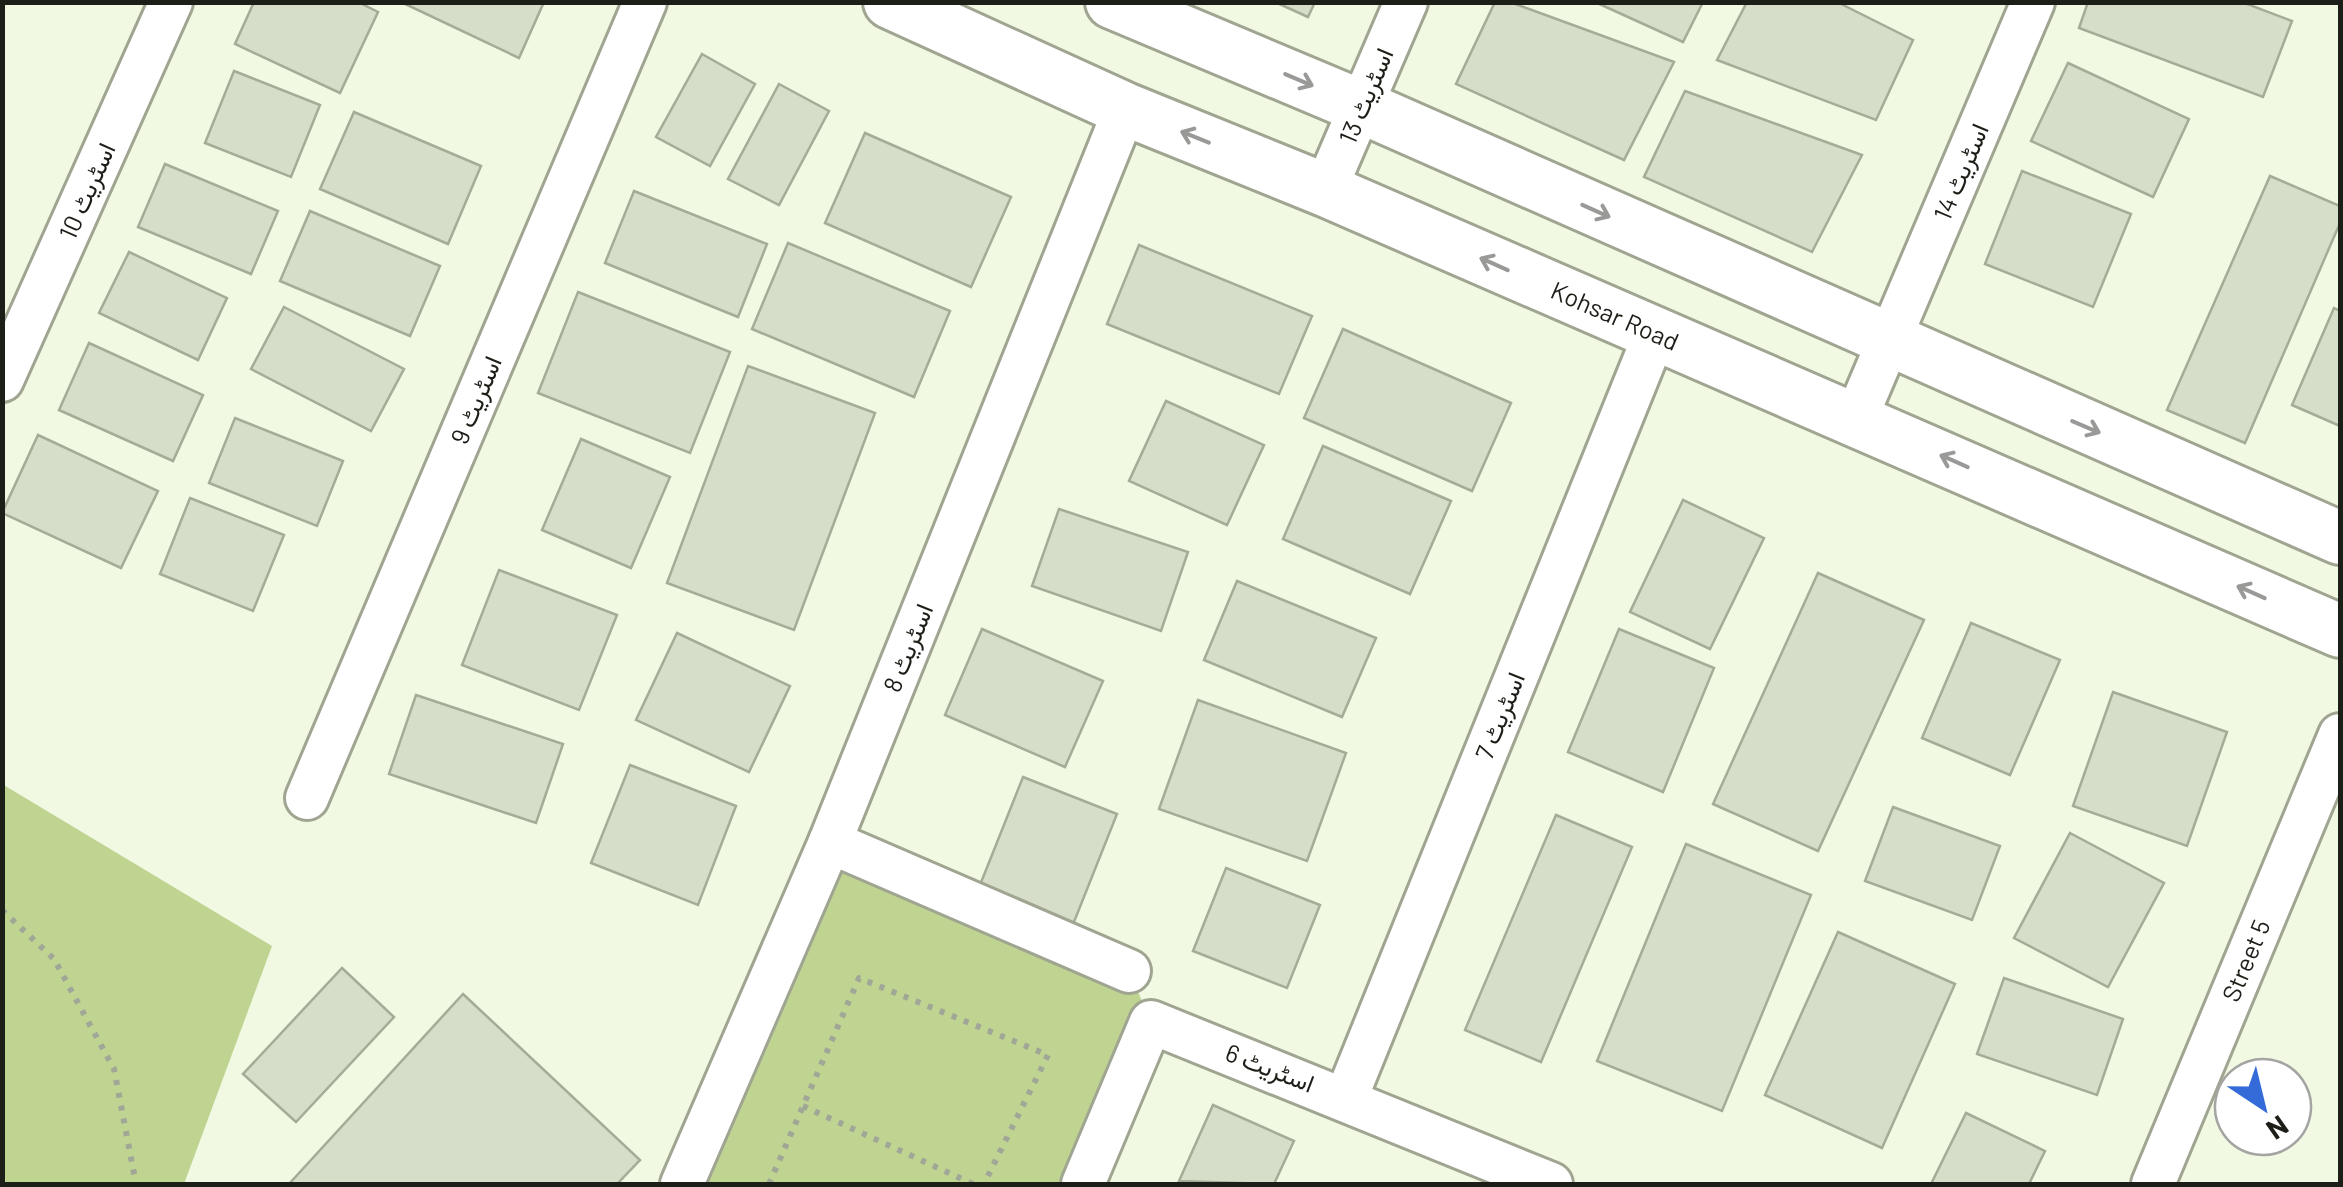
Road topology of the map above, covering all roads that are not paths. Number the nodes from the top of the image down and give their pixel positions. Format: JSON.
{"nodes":[{"id":1,"x":170,"y":2,"type":"edge"},
{"id":2,"x":645,"y":2,"type":"edge"},
{"id":3,"x":890,"y":2,"type":"edge"},
{"id":4,"x":1112,"y":2,"type":"edge"},
{"id":5,"x":1406,"y":2,"type":"edge"},
{"id":6,"x":2033,"y":2,"type":"edge"},
{"id":7,"x":1362,"y":106,"type":"junction"},
{"id":8,"x":1126,"y":109,"type":"junction"},
{"id":9,"x":1325,"y":190,"type":"junction"},
{"id":10,"x":1655,"y":334,"type":"junction"},
{"id":11,"x":1889,"y":342,"type":"junction"},
{"id":12,"x":2,"y":380,"type":"edge"},
{"id":13,"x":1856,"y":418,"type":"junction"},
{"id":14,"x":2340,"y":538,"type":"edge"},
{"id":15,"x":2340,"y":631,"type":"edge"},
{"id":16,"x":2340,"y":736,"type":"edge"},
{"id":17,"x":307,"y":798,"type":"dead end"},
{"id":18,"x":830,"y":842,"type":"junction"},
{"id":19,"x":1129,"y":972,"type":"dead end"},
{"id":20,"x":1346,"y":1098,"type":"junction"},
{"id":21,"x":682,"y":1184,"type":"edge"},
{"id":22,"x":1083,"y":1184,"type":"edge"},
{"id":23,"x":1550,"y":1184,"type":"edge"},
{"id":24,"x":2153,"y":1184,"type":"edge"}],
"edges":[{"from":1,"to":12,"type":"street","name":"اسٹریٹ 10"},
{"from":2,"to":17,"type":"street","name":"اسٹریٹ 9"},
{"from":3,"to":8,"type":"street","name":"Kohsar Road"},
{"from":4,"to":7,"type":"street","one_way":true},
{"from":5,"to":7,"type":"street","name":"اسٹریٹ 13"},
{"from":6,"to":11,"type":"street","name":"اسٹریٹ 14"},
{"from":7,"to":9,"type":"street","name":"اسٹریٹ 13"},
{"from":7,"to":11,"type":"street","one_way":true},
{"from":9,"to":8,"type":"street","name":"Kohsar Road","one_way":true},
{"from":8,"to":18,"type":"street","name":"اسٹریٹ 8"},
{"from":10,"to":9,"type":"street","name":"Kohsar Road","one_way":true},
{"from":10,"to":13,"type":"street","name":"Kohsar Road"},
{"from":10,"to":20,"type":"street","name":"اسٹریٹ 7"},
{"from":11,"to":13,"type":"street","name":"اسٹریٹ 14"},
{"from":11,"to":14,"type":"street","one_way":true},
{"from":15,"to":13,"type":"street","name":"Kohsar Road","one_way":true},
{"from":16,"to":24,"type":"street","name":"Street 5"},
{"from":18,"to":19,"type":"street"},
{"from":18,"to":21,"type":"street","name":"اسٹریٹ 8"},
{"from":20,"to":22,"type":"street","name":"اسٹریٹ 6"},
{"from":20,"to":23,"type":"street","name":"اسٹریٹ 6"}]}
